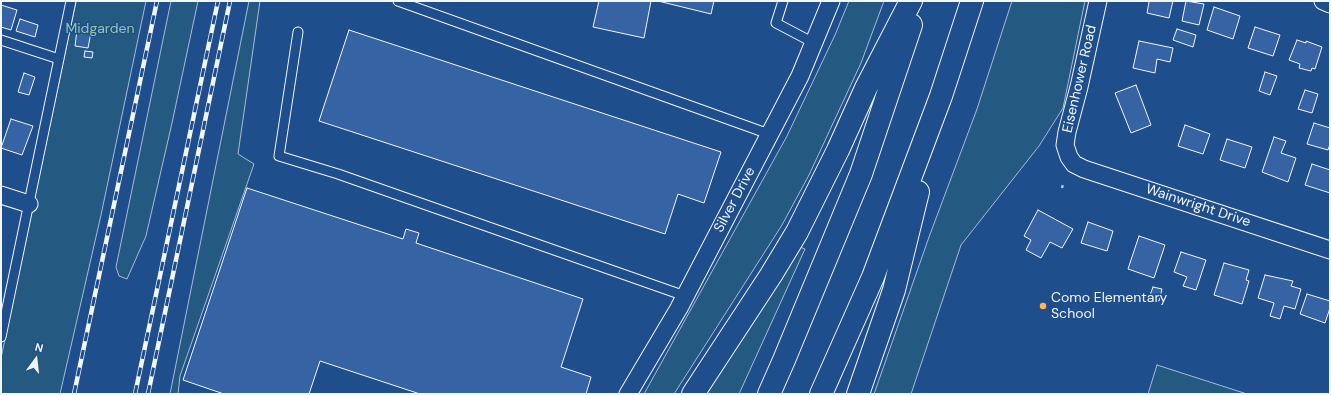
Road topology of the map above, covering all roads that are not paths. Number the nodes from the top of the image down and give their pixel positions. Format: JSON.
{"nodes":[{"id":1,"x":71,"y":1,"type":"edge"},
{"id":2,"x":398,"y":1,"type":"edge"},
{"id":3,"x":783,"y":1,"type":"edge"},
{"id":4,"x":832,"y":1,"type":"edge"},
{"id":5,"x":911,"y":1,"type":"edge"},
{"id":6,"x":919,"y":1,"type":"edge"},
{"id":7,"x":972,"y":1,"type":"edge"},
{"id":8,"x":1098,"y":1,"type":"edge"},
{"id":9,"x":1323,"y":1,"type":"edge"},
{"id":10,"x":1330,"y":4,"type":"edge"},
{"id":11,"x":298,"y":32,"type":"dead end"},
{"id":12,"x":1,"y":40,"type":"edge"},
{"id":13,"x":814,"y":43,"type":"junction"},
{"id":14,"x":59,"y":59,"type":"junction"},
{"id":15,"x":941,"y":96,"type":"junction"},
{"id":16,"x":769,"y":134,"type":"junction"},
{"id":17,"x":1068,"y":157,"type":"joint"},
{"id":18,"x":1,"y":195,"type":"edge"},
{"id":19,"x":29,"y":204,"type":"junction"},
{"id":20,"x":1330,"y":250,"type":"edge"},
{"id":21,"x":685,"y":296,"type":"junction"},
{"id":22,"x":1,"y":337,"type":"edge"},
{"id":23,"x":628,"y":394,"type":"edge"},
{"id":24,"x":693,"y":394,"type":"edge"},
{"id":25,"x":768,"y":394,"type":"edge"},
{"id":26,"x":821,"y":394,"type":"edge"},
{"id":27,"x":858,"y":394,"type":"edge"}],
"edges":[{"from":1,"to":14,"type":"lane"},
{"from":2,"to":16,"type":"lane"},
{"from":3,"to":13,"type":"lane"},
{"from":4,"to":13,"type":"street","name":"Silver Drive"},
{"from":5,"to":24,"type":"highway"},
{"from":6,"to":25,"type":"highway"},
{"from":7,"to":15,"type":"highway"},
{"from":8,"to":17,"type":"street","name":"Eisenhower Road"},
{"from":9,"to":10,"type":"street"},
{"from":11,"to":21,"type":"lane"},
{"from":12,"to":14,"type":"lane"},
{"from":13,"to":16,"type":"street","name":"Silver Drive"},
{"from":14,"to":19,"type":"lane"},
{"from":15,"to":26,"type":"highway"},
{"from":15,"to":27,"type":"highway"},
{"from":16,"to":21,"type":"street","name":"Silver Drive"},
{"from":17,"to":20,"type":"street","name":"Wainwright Drive"},
{"from":18,"to":19,"type":"street"},
{"from":19,"to":22,"type":"lane"},
{"from":21,"to":23,"type":"street","name":"Silver Drive"}]}
